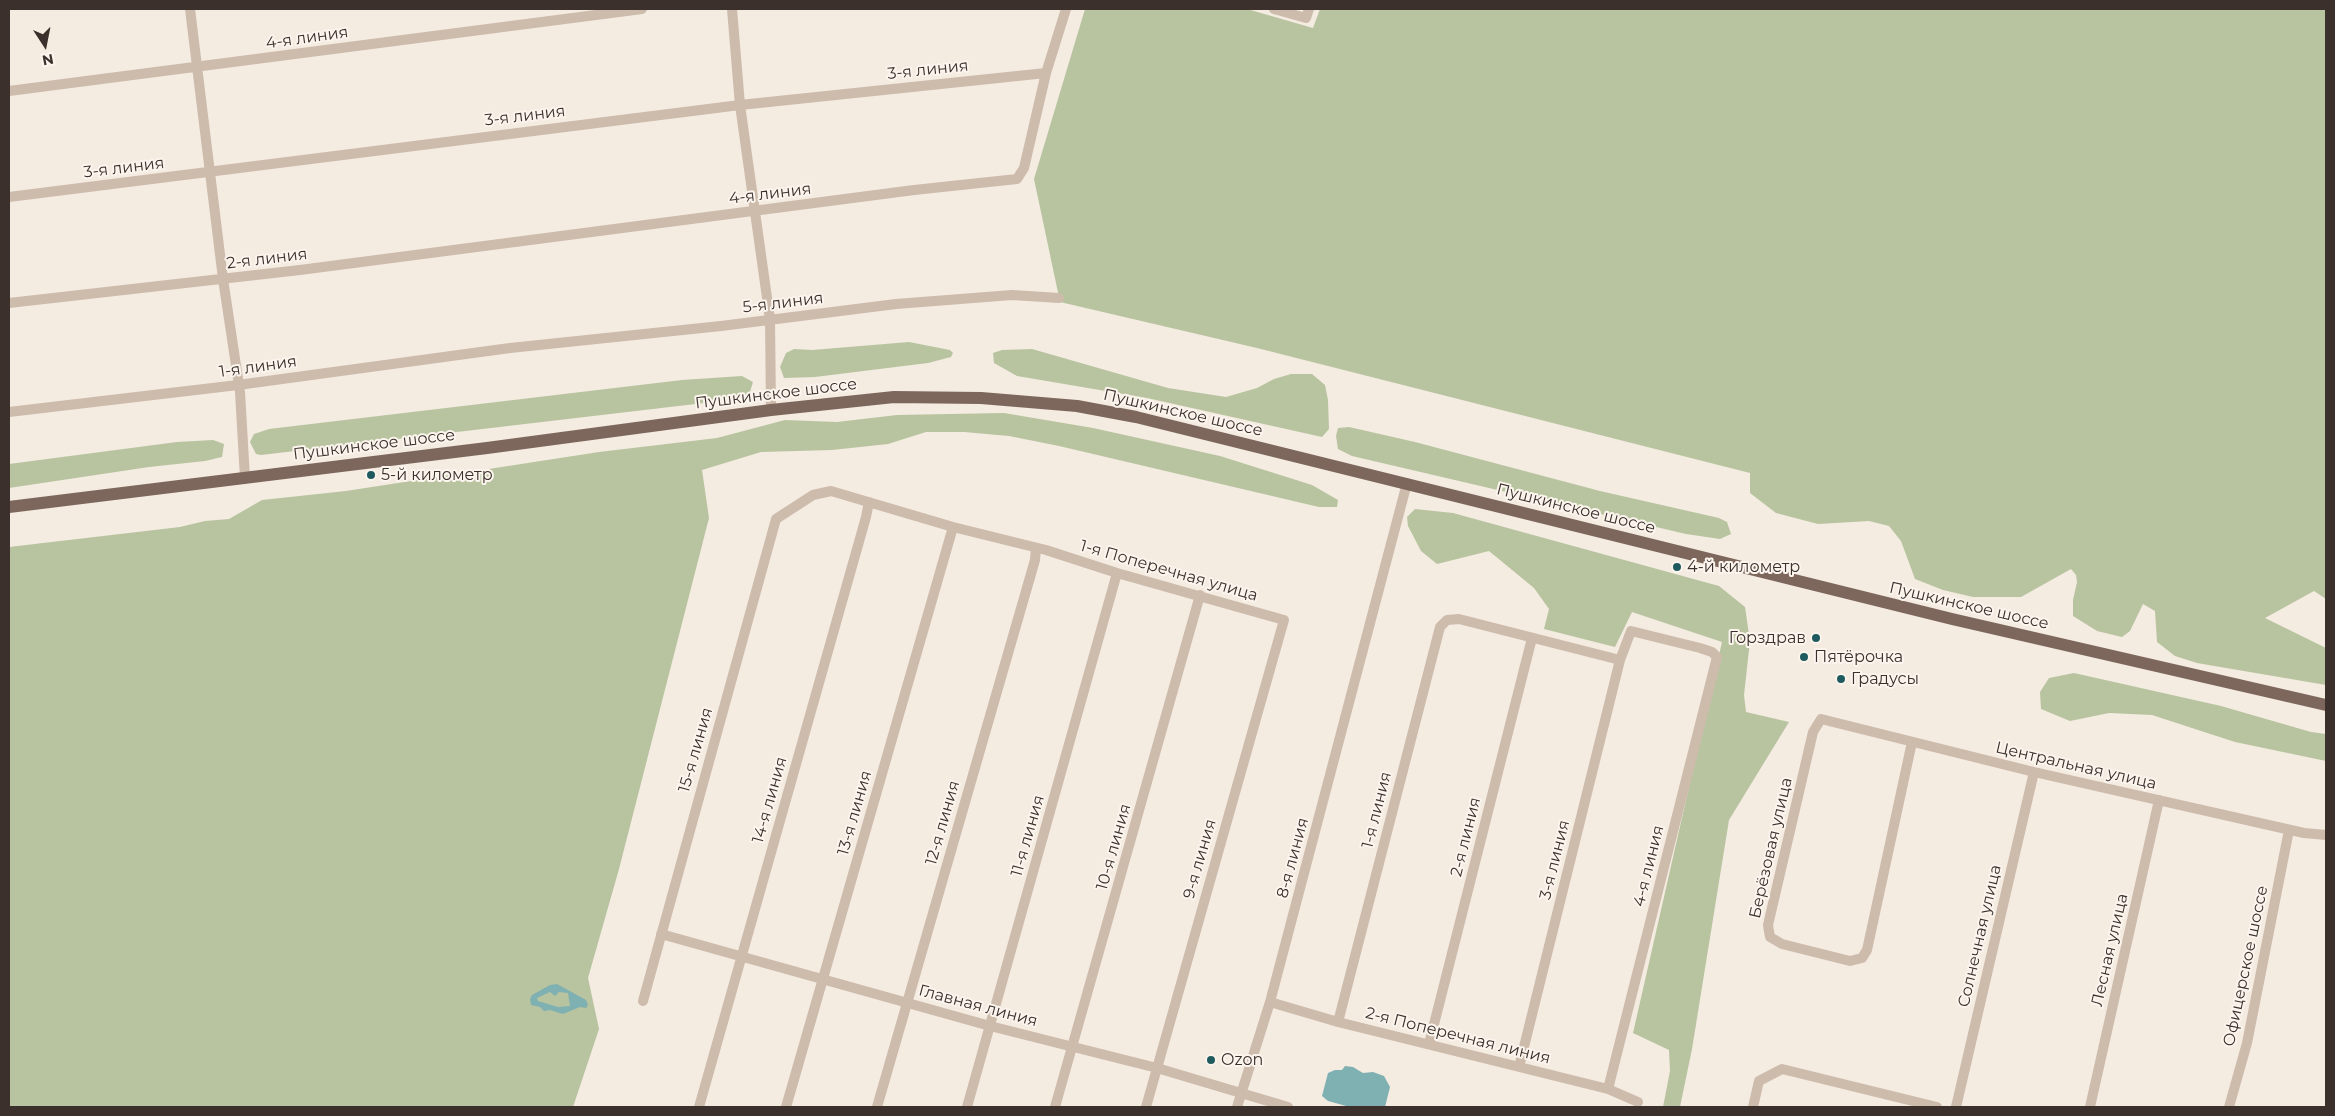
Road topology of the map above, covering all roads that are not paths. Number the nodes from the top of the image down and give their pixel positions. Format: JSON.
{"nodes":[{"id":1,"x":190,"y":9,"type":"edge"},
{"id":2,"x":642,"y":9,"type":"edge"},
{"id":3,"x":732,"y":9,"type":"edge"},
{"id":4,"x":1066,"y":9,"type":"edge"},
{"id":5,"x":1274,"y":9,"type":"edge"},
{"id":6,"x":1307,"y":13,"type":"edge"},
{"id":7,"x":197,"y":68,"type":"junction"},
{"id":8,"x":1046,"y":73,"type":"junction"},
{"id":9,"x":9,"y":91,"type":"edge"},
{"id":10,"x":740,"y":105,"type":"junction"},
{"id":11,"x":210,"y":172,"type":"junction"},
{"id":12,"x":9,"y":197,"type":"edge"},
{"id":13,"x":754,"y":211,"type":"junction"},
{"id":14,"x":527,"y":239,"type":"joint"},
{"id":15,"x":223,"y":279,"type":"junction"},
{"id":16,"x":1059,"y":298,"type":"dead end"},
{"id":17,"x":9,"y":303,"type":"edge"},
{"id":18,"x":770,"y":320,"type":"junction"},
{"id":19,"x":510,"y":348,"type":"joint"},
{"id":20,"x":238,"y":385,"type":"junction"},
{"id":21,"x":771,"y":410,"type":"junction"},
{"id":22,"x":9,"y":412,"type":"edge"},
{"id":23,"x":245,"y":478,"type":"junction"},
{"id":24,"x":1407,"y":483,"type":"junction"},
{"id":25,"x":869,"y":502,"type":"junction"},
{"id":26,"x":9,"y":507,"type":"edge"},
{"id":27,"x":786,"y":511,"type":"joint"},
{"id":28,"x":953,"y":526,"type":"junction"},
{"id":29,"x":1041,"y":549,"type":"junction"},
{"id":30,"x":1117,"y":573,"type":"junction"},
{"id":31,"x":1200,"y":595,"type":"junction"},
{"id":32,"x":1284,"y":620,"type":"joint"},
{"id":33,"x":1532,"y":638,"type":"junction"},
{"id":34,"x":1712,"y":652,"type":"joint"},
{"id":35,"x":1620,"y":660,"type":"junction"},
{"id":36,"x":2326,"y":704,"type":"edge"},
{"id":37,"x":1821,"y":719,"type":"joint"},
{"id":38,"x":1912,"y":742,"type":"junction"},
{"id":39,"x":2034,"y":772,"type":"junction"},
{"id":40,"x":2159,"y":800,"type":"junction"},
{"id":41,"x":2289,"y":830,"type":"junction"},
{"id":42,"x":2326,"y":836,"type":"edge"},
{"id":43,"x":661,"y":934,"type":"junction"},
{"id":44,"x":741,"y":956,"type":"junction"},
{"id":45,"x":823,"y":980,"type":"junction"},
{"id":46,"x":643,"y":1001,"type":"dead end"},
{"id":47,"x":907,"y":1002,"type":"junction"},
{"id":48,"x":1270,"y":1002,"type":"junction"},
{"id":49,"x":1338,"y":1022,"type":"junction"},
{"id":50,"x":990,"y":1026,"type":"junction"},
{"id":51,"x":1429,"y":1044,"type":"junction"},
{"id":52,"x":1073,"y":1046,"type":"junction"},
{"id":53,"x":1519,"y":1067,"type":"junction"},
{"id":54,"x":1157,"y":1068,"type":"junction"},
{"id":55,"x":1608,"y":1089,"type":"junction"},
{"id":56,"x":1241,"y":1093,"type":"junction"},
{"id":57,"x":1638,"y":1102,"type":"dead end"},
{"id":58,"x":699,"y":1107,"type":"edge"},
{"id":59,"x":786,"y":1107,"type":"edge"},
{"id":60,"x":877,"y":1107,"type":"edge"},
{"id":61,"x":968,"y":1107,"type":"edge"},
{"id":62,"x":1056,"y":1107,"type":"edge"},
{"id":63,"x":1146,"y":1107,"type":"edge"},
{"id":64,"x":1237,"y":1107,"type":"edge"},
{"id":65,"x":1288,"y":1107,"type":"edge"},
{"id":66,"x":1753,"y":1107,"type":"edge"},
{"id":67,"x":1937,"y":1107,"type":"edge"},
{"id":68,"x":1956,"y":1107,"type":"edge"},
{"id":69,"x":2090,"y":1107,"type":"edge"},
{"id":70,"x":2229,"y":1107,"type":"edge"}],
"edges":[{"from":1,"to":7,"type":"street"},
{"from":2,"to":7,"type":"street","name":"4-я линия"},
{"from":3,"to":10,"type":"street"},
{"from":4,"to":8,"type":"street"},
{"from":5,"to":6,"type":"street"},
{"from":7,"to":9,"type":"street","name":"4-я линия"},
{"from":7,"to":11,"type":"street"},
{"from":8,"to":10,"type":"street","name":"3-я линия"},
{"from":8,"to":13,"type":"street","name":"4-я линия"},
{"from":10,"to":11,"type":"street","name":"3-я линия"},
{"from":10,"to":13,"type":"street"},
{"from":11,"to":12,"type":"street","name":"3-я линия"},
{"from":11,"to":15,"type":"street"},
{"from":13,"to":14,"type":"street","name":"4-я линия"},
{"from":13,"to":18,"type":"street"},
{"from":14,"to":15,"type":"street","name":"2-я линия"},
{"from":15,"to":17,"type":"street","name":"2-я линия"},
{"from":15,"to":20,"type":"street"},
{"from":16,"to":18,"type":"street","name":"5-я линия"},
{"from":18,"to":19,"type":"street","name":"5-я линия"},
{"from":18,"to":21,"type":"street"},
{"from":19,"to":20,"type":"street","name":"1-я линия"},
{"from":20,"to":22,"type":"street","name":"1-я линия"},
{"from":20,"to":23,"type":"street"},
{"from":21,"to":23,"type":"main road","name":"Пушкинское шоссе"},
{"from":21,"to":24,"type":"main road","name":"Пушкинское шоссе"},
{"from":23,"to":26,"type":"main road","name":"Пушкинское шоссе"},
{"from":24,"to":36,"type":"main road","name":"Пушкинское шоссе"},
{"from":24,"to":48,"type":"street","name":"8-я линия"},
{"from":25,"to":27,"type":"street","name":"1-я Поперечная улица"},
{"from":25,"to":28,"type":"street","name":"1-я Поперечная улица"},
{"from":25,"to":44,"type":"street","name":"14-я линия"},
{"from":27,"to":43,"type":"street","name":"15-я линия"},
{"from":28,"to":29,"type":"street","name":"1-я Поперечная улица"},
{"from":28,"to":45,"type":"street","name":"13-я линия"},
{"from":29,"to":30,"type":"street","name":"1-я Поперечная улица"},
{"from":29,"to":47,"type":"street","name":"12-я линия"},
{"from":30,"to":31,"type":"street","name":"1-я Поперечная улица"},
{"from":30,"to":50,"type":"street","name":"11-я линия"},
{"from":31,"to":32,"type":"street","name":"1-я Поперечная улица"},
{"from":31,"to":52,"type":"street","name":"10-я линия"},
{"from":32,"to":54,"type":"street","name":"9-я линия"},
{"from":33,"to":35,"type":"street"},
{"from":33,"to":49,"type":"street","name":"1-я линия"},
{"from":33,"to":51,"type":"street","name":"2-я линия"},
{"from":34,"to":35,"type":"street","name":"3-я линия"},
{"from":34,"to":55,"type":"street","name":"4-я линия"},
{"from":35,"to":53,"type":"street","name":"3-я линия"},
{"from":37,"to":38,"type":"street","name":"Центральная улица"},
{"from":37,"to":38,"type":"street","name":"Берёзовая улица"},
{"from":38,"to":39,"type":"street","name":"Центральная улица"},
{"from":39,"to":40,"type":"street","name":"Центральная улица"},
{"from":39,"to":68,"type":"street","name":"Солнечная улица"},
{"from":40,"to":41,"type":"street","name":"Центральная улица"},
{"from":40,"to":69,"type":"street","name":"Лесная улица"},
{"from":41,"to":42,"type":"street","name":"Центральная улица"},
{"from":41,"to":70,"type":"street","name":"Офицерское шоссе"},
{"from":43,"to":44,"type":"street","name":"Главная линия"},
{"from":43,"to":46,"type":"street","name":"15-я линия"},
{"from":44,"to":45,"type":"street","name":"Главная линия"},
{"from":44,"to":58,"type":"street","name":"14-я линия"},
{"from":45,"to":47,"type":"street","name":"Главная линия"},
{"from":45,"to":59,"type":"street","name":"13-я линия"},
{"from":47,"to":50,"type":"street","name":"Главная линия"},
{"from":47,"to":60,"type":"street","name":"12-я линия"},
{"from":48,"to":49,"type":"street","name":"2-я Поперечная линия"},
{"from":48,"to":56,"type":"street","name":"8-я линия"},
{"from":49,"to":51,"type":"street","name":"2-я Поперечная линия"},
{"from":50,"to":52,"type":"street","name":"Главная линия"},
{"from":50,"to":61,"type":"street","name":"11-я линия"},
{"from":51,"to":53,"type":"street","name":"2-я Поперечная линия"},
{"from":52,"to":54,"type":"street","name":"Главная линия"},
{"from":52,"to":62,"type":"street","name":"10-я линия"},
{"from":53,"to":55,"type":"street","name":"2-я Поперечная линия"},
{"from":54,"to":56,"type":"street","name":"Главная линия"},
{"from":54,"to":63,"type":"street","name":"9-я линия"},
{"from":55,"to":57,"type":"street","name":"2-я Поперечная линия"},
{"from":56,"to":64,"type":"street","name":"8-я линия"},
{"from":56,"to":65,"type":"street","name":"Главная линия"},
{"from":66,"to":67,"type":"street"}]}
